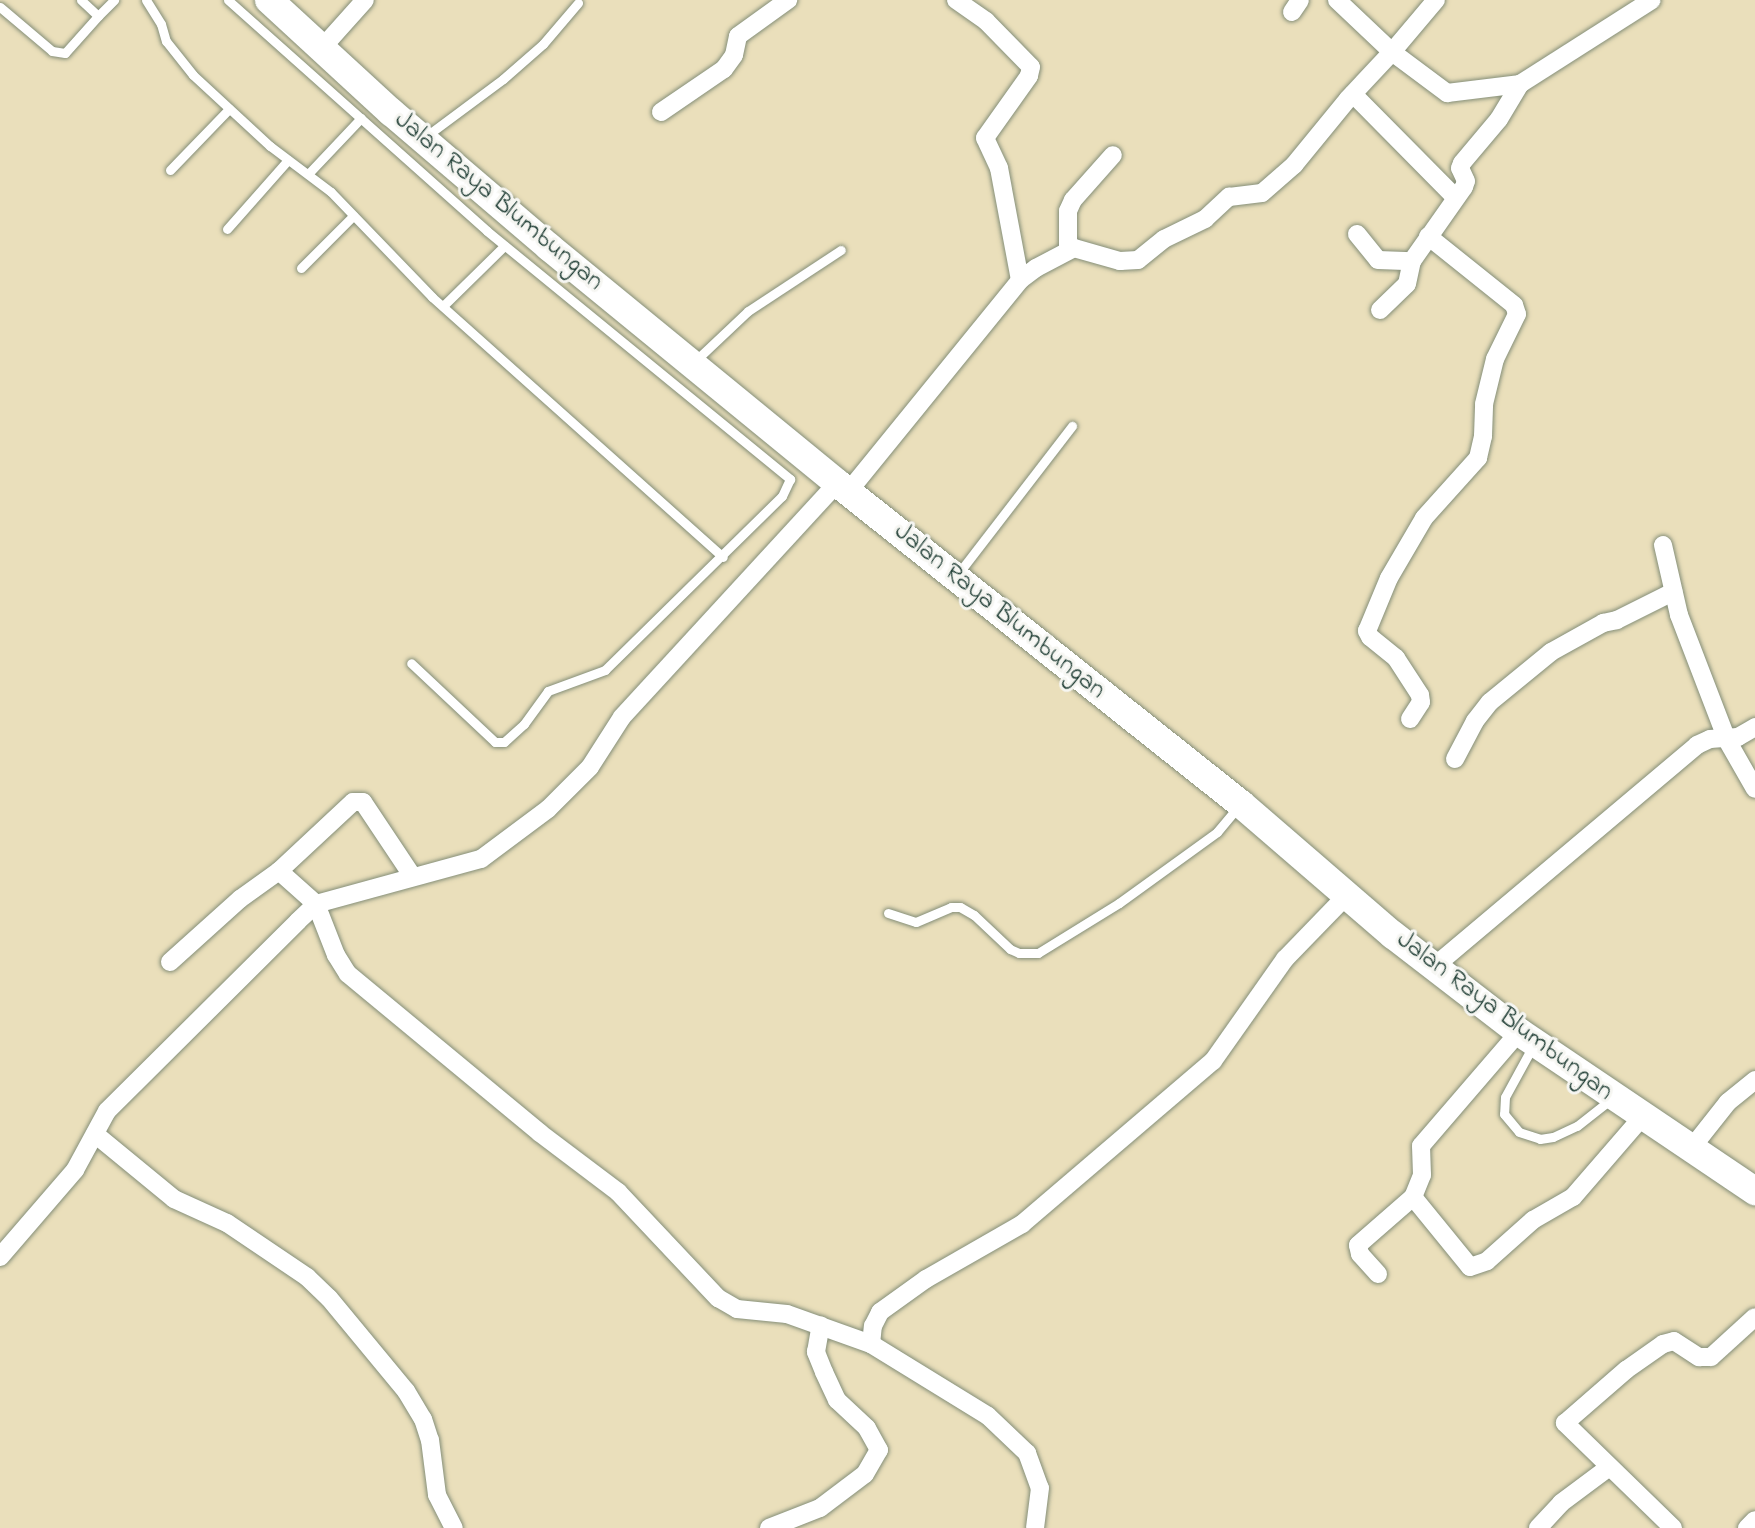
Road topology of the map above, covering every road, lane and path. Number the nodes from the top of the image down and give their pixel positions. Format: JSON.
{"nodes":[{"id":1,"x":81,"y":0,"type":"edge"},
{"id":2,"x":114,"y":0,"type":"edge"},
{"id":3,"x":146,"y":0,"type":"edge"},
{"id":4,"x":228,"y":0,"type":"edge"},
{"id":5,"x":269,"y":0,"type":"edge"},
{"id":6,"x":365,"y":0,"type":"edge"},
{"id":7,"x":788,"y":0,"type":"edge"},
{"id":8,"x":957,"y":0,"type":"edge"},
{"id":9,"x":1337,"y":0,"type":"edge"},
{"id":10,"x":1436,"y":0,"type":"edge"},
{"id":11,"x":1652,"y":0,"type":"edge"},
{"id":12,"x":578,"y":3,"type":"dead end"},
{"id":13,"x":0,"y":7,"type":"edge"},
{"id":14,"x":98,"y":16,"type":"junction"},
{"id":15,"x":322,"y":48,"type":"junction"},
{"id":16,"x":1392,"y":52,"type":"junction"},
{"id":17,"x":1520,"y":84,"type":"junction"},
{"id":18,"x":1353,"y":94,"type":"junction"},
{"id":19,"x":229,"y":109,"type":"junction"},
{"id":20,"x":661,"y":112,"type":"dead end"},
{"id":21,"x":361,"y":118,"type":"junction"},
{"id":22,"x":423,"y":139,"type":"junction"},
{"id":23,"x":1113,"y":155,"type":"dead end"},
{"id":24,"x":288,"y":160,"type":"junction"},
{"id":25,"x":170,"y":170,"type":"dead end"},
{"id":26,"x":308,"y":174,"type":"junction"},
{"id":27,"x":1455,"y":197,"type":"junction"},
{"id":28,"x":353,"y":216,"type":"junction"},
{"id":29,"x":227,"y":229,"type":"dead end"},
{"id":30,"x":1357,"y":234,"type":"dead end"},
{"id":31,"x":1428,"y":236,"type":"junction"},
{"id":32,"x":504,"y":246,"type":"junction"},
{"id":33,"x":1068,"y":249,"type":"junction"},
{"id":34,"x":841,"y":250,"type":"dead end"},
{"id":35,"x":1412,"y":261,"type":"junction"},
{"id":36,"x":301,"y":268,"type":"dead end"},
{"id":37,"x":1020,"y":280,"type":"junction"},
{"id":38,"x":443,"y":306,"type":"junction"},
{"id":39,"x":1380,"y":310,"type":"dead end"},
{"id":40,"x":692,"y":365,"type":"junction"},
{"id":41,"x":1072,"y":426,"type":"dead end"},
{"id":42,"x":843,"y":488,"type":"junction"},
{"id":43,"x":1663,"y":545,"type":"dead end"},
{"id":44,"x":723,"y":557,"type":"junction"},
{"id":45,"x":956,"y":576,"type":"junction"},
{"id":46,"x":1673,"y":592,"type":"junction"},
{"id":47,"x":411,"y":663,"type":"dead end"},
{"id":48,"x":1410,"y":719,"type":"dead end"},
{"id":49,"x":1755,"y":727,"type":"edge"},
{"id":50,"x":1727,"y":740,"type":"junction"},
{"id":51,"x":1455,"y":759,"type":"dead end"},
{"id":52,"x":1755,"y":789,"type":"edge"},
{"id":53,"x":1241,"y":804,"type":"junction"},
{"id":54,"x":279,"y":871,"type":"junction"},
{"id":55,"x":413,"y":877,"type":"junction"},
{"id":56,"x":1347,"y":895,"type":"junction"},
{"id":57,"x":316,"y":904,"type":"junction"},
{"id":58,"x":888,"y":913,"type":"dead end"},
{"id":59,"x":170,"y":962,"type":"dead end"},
{"id":60,"x":1436,"y":965,"type":"junction"},
{"id":61,"x":1527,"y":1038,"type":"junction"},
{"id":62,"x":1755,"y":1080,"type":"edge"},
{"id":63,"x":1613,"y":1098,"type":"junction"},
{"id":64,"x":1642,"y":1117,"type":"junction"},
{"id":65,"x":95,"y":1134,"type":"junction"},
{"id":66,"x":1690,"y":1150,"type":"junction"},
{"id":67,"x":1751,"y":1181,"type":"edge"},
{"id":68,"x":1413,"y":1197,"type":"junction"},
{"id":69,"x":0,"y":1257,"type":"edge"},
{"id":70,"x":1378,"y":1274,"type":"dead end"},
{"id":71,"x":1755,"y":1317,"type":"edge"},
{"id":72,"x":821,"y":1325,"type":"junction"},
{"id":73,"x":871,"y":1344,"type":"junction"},
{"id":74,"x":1608,"y":1468,"type":"junction"},
{"id":75,"x":1755,"y":1520,"type":"edge"},
{"id":76,"x":454,"y":1528,"type":"edge"},
{"id":77,"x":769,"y":1528,"type":"edge"},
{"id":78,"x":1035,"y":1528,"type":"edge"},
{"id":79,"x":1538,"y":1528,"type":"edge"},
{"id":80,"x":1673,"y":1528,"type":"edge"},
{"id":81,"x":1747,"y":1528,"type":"edge"}],
"edges":[{"from":1,"to":14,"type":"lane"},
{"from":2,"to":14,"type":"lane"},
{"from":3,"to":19,"type":"lane"},
{"from":4,"to":21,"type":"lane"},
{"from":5,"to":15,"type":"main road","name":"Jalan Raya Blumbungan"},
{"from":6,"to":15,"type":"street"},
{"from":7,"to":20,"type":"street"},
{"from":8,"to":37,"type":"street"},
{"from":9,"to":16,"type":"street"},
{"from":10,"to":16,"type":"street"},
{"from":11,"to":17,"type":"street"},
{"from":12,"to":22,"type":"lane"},
{"from":13,"to":14,"type":"lane"},
{"from":15,"to":22,"type":"main road","name":"Jalan Raya Blumbungan"},
{"from":16,"to":17,"type":"street"},
{"from":16,"to":18,"type":"street"},
{"from":17,"to":27,"type":"street"},
{"from":18,"to":27,"type":"street"},
{"from":18,"to":33,"type":"street"},
{"from":19,"to":24,"type":"lane"},
{"from":19,"to":25,"type":"lane"},
{"from":21,"to":26,"type":"lane"},
{"from":21,"to":32,"type":"lane"},
{"from":22,"to":40,"type":"main road","name":"Jalan Raya Blumbungan"},
{"from":23,"to":33,"type":"street"},
{"from":24,"to":26,"type":"lane"},
{"from":24,"to":29,"type":"lane"},
{"from":26,"to":28,"type":"lane"},
{"from":27,"to":31,"type":"street"},
{"from":28,"to":36,"type":"lane"},
{"from":28,"to":38,"type":"lane"},
{"from":30,"to":35,"type":"street"},
{"from":31,"to":35,"type":"street"},
{"from":31,"to":48,"type":"street"},
{"from":32,"to":38,"type":"lane"},
{"from":32,"to":44,"type":"lane"},
{"from":33,"to":37,"type":"street"},
{"from":34,"to":40,"type":"lane"},
{"from":35,"to":39,"type":"street"},
{"from":37,"to":42,"type":"street"},
{"from":38,"to":44,"type":"lane"},
{"from":40,"to":42,"type":"main road","name":"Jalan Raya Blumbungan"},
{"from":41,"to":45,"type":"lane"},
{"from":42,"to":45,"type":"main road","name":"Jalan Raya Blumbungan"},
{"from":42,"to":55,"type":"street"},
{"from":43,"to":46,"type":"street"},
{"from":44,"to":47,"type":"lane"},
{"from":45,"to":53,"type":"main road","name":"Jalan Raya Blumbungan"},
{"from":46,"to":50,"type":"street"},
{"from":46,"to":51,"type":"street"},
{"from":49,"to":50,"type":"street"},
{"from":50,"to":52,"type":"street"},
{"from":50,"to":60,"type":"street"},
{"from":53,"to":56,"type":"main road","name":"Jalan Raya Blumbungan"},
{"from":53,"to":58,"type":"lane"},
{"from":54,"to":55,"type":"street"},
{"from":54,"to":57,"type":"street"},
{"from":54,"to":59,"type":"street"},
{"from":55,"to":57,"type":"street"},
{"from":56,"to":60,"type":"main road","name":"Jalan Raya Blumbungan"},
{"from":56,"to":73,"type":"street"},
{"from":57,"to":65,"type":"street"},
{"from":57,"to":72,"type":"street"},
{"from":60,"to":61,"type":"main road","name":"Jalan Raya Blumbungan"},
{"from":61,"to":63,"type":"main road","name":"Jalan Raya Blumbungan"},
{"from":61,"to":63,"type":"lane"},
{"from":61,"to":68,"type":"street"},
{"from":62,"to":66,"type":"street"},
{"from":63,"to":64,"type":"main road","name":"Jalan Raya Blumbungan"},
{"from":64,"to":66,"type":"main road","name":"Jalan Raya Blumbungan"},
{"from":64,"to":68,"type":"street"},
{"from":65,"to":69,"type":"street"},
{"from":65,"to":76,"type":"street"},
{"from":66,"to":67,"type":"main road","name":"Jalan Raya Blumbungan"},
{"from":68,"to":70,"type":"street"},
{"from":71,"to":74,"type":"street"},
{"from":72,"to":73,"type":"street"},
{"from":72,"to":77,"type":"street"},
{"from":73,"to":78,"type":"street"},
{"from":74,"to":79,"type":"street"},
{"from":74,"to":80,"type":"street"},
{"from":75,"to":81,"type":"street"}]}
